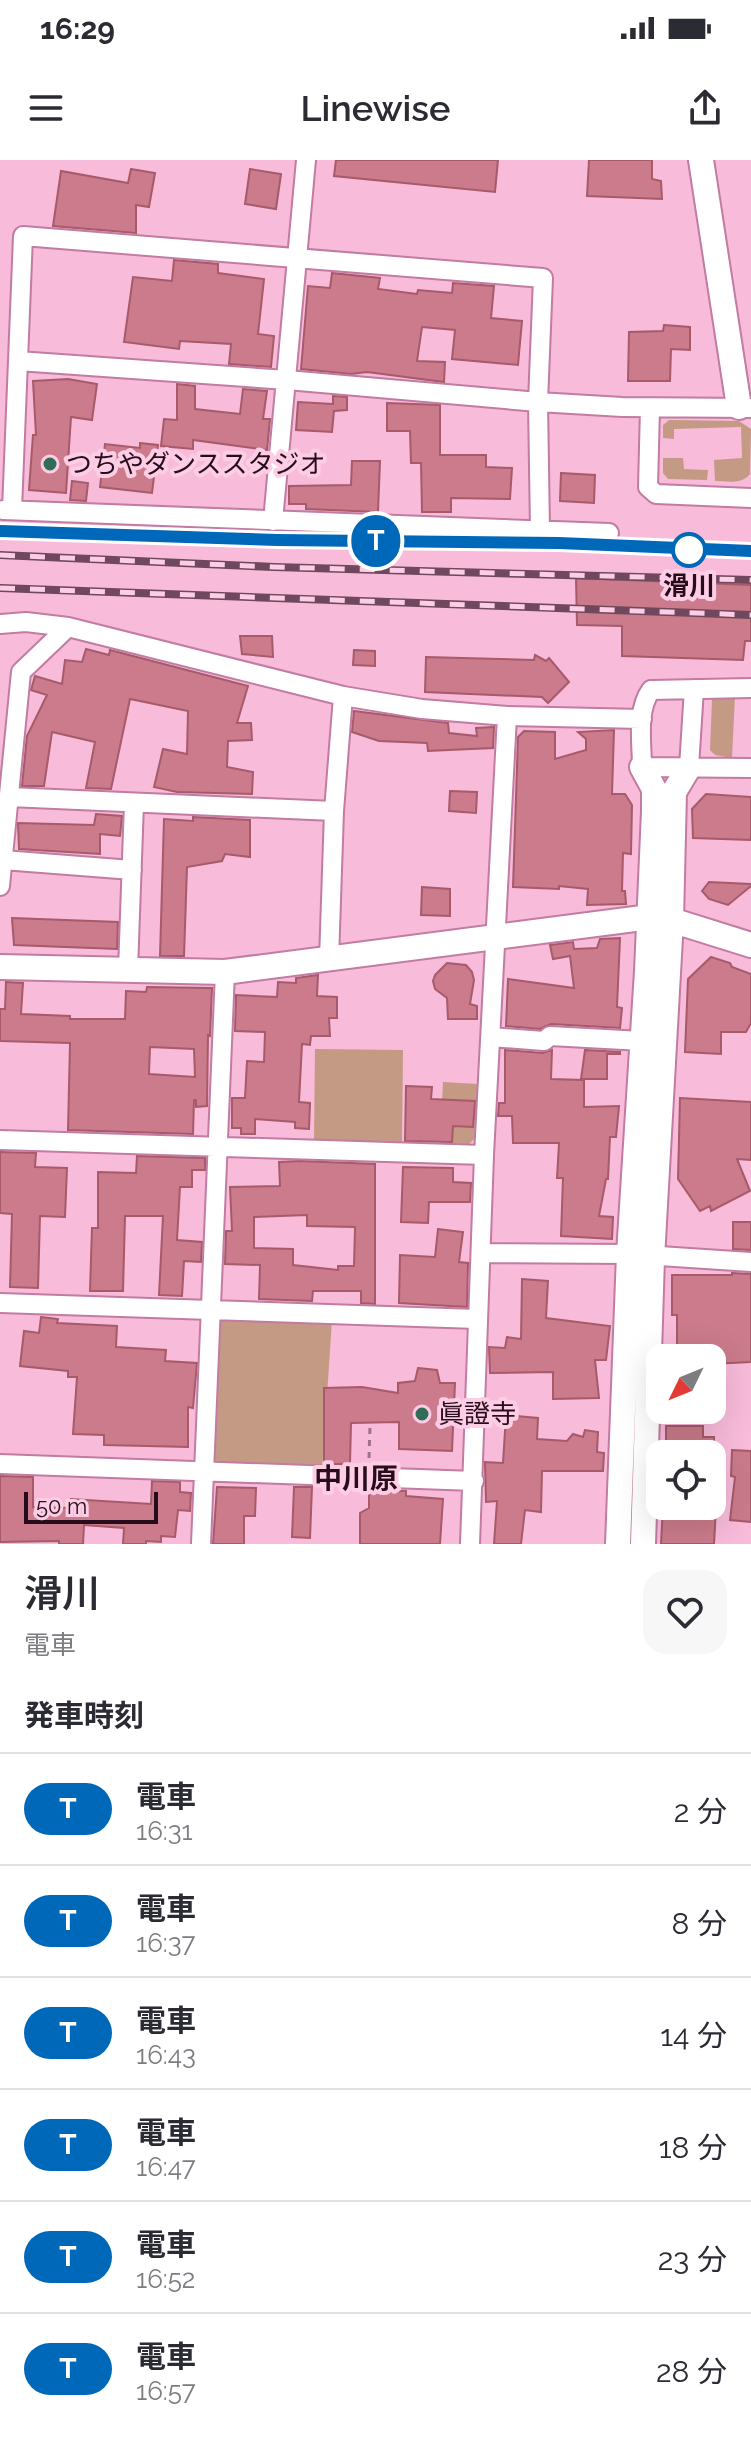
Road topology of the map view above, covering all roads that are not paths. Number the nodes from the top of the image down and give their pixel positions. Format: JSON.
{"nodes":[{"id":1,"x":306,"y":160,"type":"edge"},
{"id":2,"x":701,"y":160,"type":"edge"},
{"id":3,"x":296,"y":257,"type":"junction"},
{"id":4,"x":18,"y":361,"type":"junction"},
{"id":5,"x":287,"y":380,"type":"junction"},
{"id":6,"x":538,"y":402,"type":"junction"},
{"id":7,"x":650,"y":408,"type":"junction"},
{"id":8,"x":745,"y":408,"type":"edge"},
{"id":9,"x":751,"y":498,"type":"edge"},
{"id":10,"x":6,"y":510,"type":"edge"},
{"id":11,"x":273,"y":521,"type":"junction"},
{"id":12,"x":540,"y":530,"type":"junction"},
{"id":13,"x":609,"y":533,"type":"dead end"},
{"id":14,"x":0,"y":624,"type":"edge"},
{"id":15,"x":68,"y":627,"type":"junction"},
{"id":16,"x":751,"y":688,"type":"edge"},
{"id":17,"x":694,"y":689,"type":"junction"},
{"id":18,"x":343,"y":696,"type":"junction"},
{"id":19,"x":507,"y":716,"type":"junction"},
{"id":20,"x":642,"y":719,"type":"junction"},
{"id":21,"x":642,"y":767,"type":"junction"},
{"id":22,"x":689,"y":767,"type":"junction"},
{"id":23,"x":751,"y":768,"type":"edge"},
{"id":24,"x":9,"y":797,"type":"junction"},
{"id":25,"x":134,"y":803,"type":"junction"},
{"id":26,"x":334,"y":811,"type":"junction"},
{"id":27,"x":3,"y":860,"type":"junction"},
{"id":28,"x":132,"y":870,"type":"junction"},
{"id":29,"x":0,"y":886,"type":"edge"},
{"id":30,"x":661,"y":918,"type":"junction"},
{"id":31,"x":497,"y":936,"type":"junction"},
{"id":32,"x":751,"y":945,"type":"edge"},
{"id":33,"x":329,"y":960,"type":"junction"},
{"id":34,"x":0,"y":967,"type":"edge"},
{"id":35,"x":128,"y":970,"type":"junction"},
{"id":36,"x":225,"y":972,"type":"junction"},
{"id":37,"x":491,"y":1037,"type":"junction"},
{"id":38,"x":642,"y":1041,"type":"junction"},
{"id":39,"x":0,"y":1140,"type":"edge"},
{"id":40,"x":220,"y":1146,"type":"junction"},
{"id":41,"x":484,"y":1155,"type":"junction"},
{"id":42,"x":482,"y":1253,"type":"junction"},
{"id":43,"x":641,"y":1256,"type":"junction"},
{"id":44,"x":751,"y":1262,"type":"edge"},
{"id":45,"x":0,"y":1303,"type":"edge"},
{"id":46,"x":210,"y":1310,"type":"junction"},
{"id":47,"x":477,"y":1319,"type":"junction"},
{"id":48,"x":0,"y":1464,"type":"edge"},
{"id":49,"x":203,"y":1472,"type":"junction"},
{"id":50,"x":474,"y":1481,"type":"junction"},
{"id":51,"x":201,"y":1544,"type":"edge"},
{"id":52,"x":470,"y":1544,"type":"edge"},
{"id":53,"x":618,"y":1544,"type":"edge"},
{"id":54,"x":643,"y":1544,"type":"edge"}],
"edges":[{"from":1,"to":3,"type":"street"},
{"from":2,"to":8,"type":"street"},
{"from":3,"to":4,"type":"street"},
{"from":3,"to":5,"type":"street"},
{"from":3,"to":6,"type":"street"},
{"from":4,"to":5,"type":"street"},
{"from":4,"to":10,"type":"street"},
{"from":5,"to":6,"type":"street"},
{"from":5,"to":11,"type":"street"},
{"from":6,"to":7,"type":"street"},
{"from":6,"to":12,"type":"street"},
{"from":7,"to":8,"type":"street"},
{"from":7,"to":9,"type":"street"},
{"from":10,"to":11,"type":"street"},
{"from":11,"to":12,"type":"street"},
{"from":12,"to":13,"type":"street"},
{"from":14,"to":15,"type":"street"},
{"from":15,"to":18,"type":"street"},
{"from":15,"to":24,"type":"street"},
{"from":16,"to":17,"type":"street"},
{"from":17,"to":20,"type":"street"},
{"from":17,"to":22,"type":"street"},
{"from":18,"to":19,"type":"street"},
{"from":18,"to":26,"type":"street"},
{"from":19,"to":20,"type":"street"},
{"from":19,"to":31,"type":"street"},
{"from":20,"to":21,"type":"street"},
{"from":21,"to":22,"type":"street"},
{"from":21,"to":30,"type":"street"},
{"from":22,"to":23,"type":"street"},
{"from":22,"to":30,"type":"street"},
{"from":24,"to":25,"type":"street"},
{"from":24,"to":27,"type":"street"},
{"from":25,"to":26,"type":"street"},
{"from":25,"to":28,"type":"street"},
{"from":26,"to":33,"type":"street"},
{"from":27,"to":28,"type":"street"},
{"from":27,"to":29,"type":"street"},
{"from":28,"to":35,"type":"street"},
{"from":30,"to":31,"type":"street"},
{"from":30,"to":32,"type":"street"},
{"from":30,"to":38,"type":"street"},
{"from":30,"to":43,"type":"street"},
{"from":31,"to":33,"type":"street"},
{"from":31,"to":37,"type":"street"},
{"from":33,"to":36,"type":"street"},
{"from":34,"to":35,"type":"street"},
{"from":35,"to":36,"type":"street"},
{"from":36,"to":40,"type":"street"},
{"from":37,"to":38,"type":"street"},
{"from":37,"to":41,"type":"street"},
{"from":38,"to":43,"type":"street"},
{"from":39,"to":40,"type":"street"},
{"from":40,"to":41,"type":"street"},
{"from":40,"to":46,"type":"street"},
{"from":41,"to":42,"type":"street"},
{"from":42,"to":43,"type":"street"},
{"from":42,"to":47,"type":"street"},
{"from":43,"to":44,"type":"street"},
{"from":43,"to":53,"type":"street"},
{"from":43,"to":54,"type":"street"},
{"from":45,"to":46,"type":"street"},
{"from":46,"to":47,"type":"street"},
{"from":46,"to":49,"type":"street"},
{"from":47,"to":50,"type":"street"},
{"from":48,"to":49,"type":"street"},
{"from":49,"to":50,"type":"street"},
{"from":49,"to":51,"type":"street"},
{"from":50,"to":52,"type":"street"}]}
